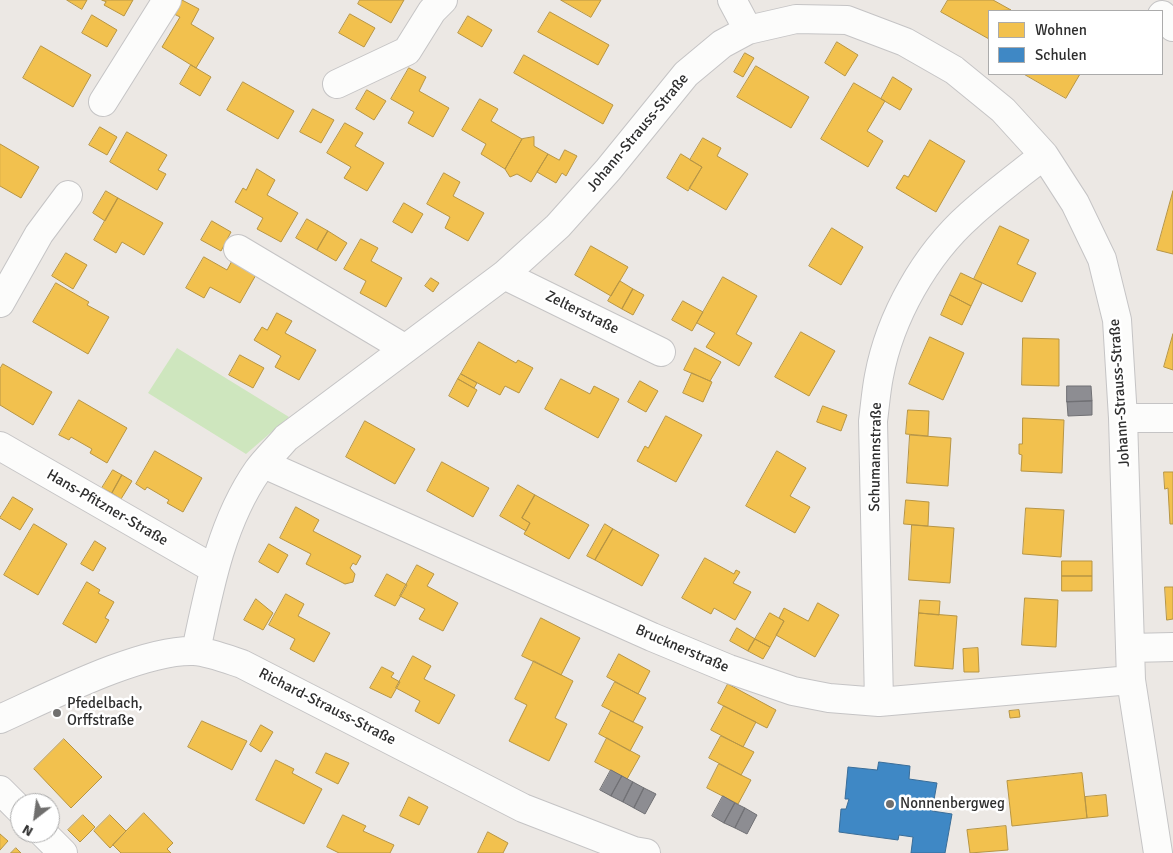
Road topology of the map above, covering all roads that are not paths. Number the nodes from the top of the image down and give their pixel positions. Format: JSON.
{"nodes":[{"id":1,"x":167,"y":0,"type":"edge"},
{"id":2,"x":443,"y":0,"type":"edge"},
{"id":3,"x":732,"y":0,"type":"edge"},
{"id":4,"x":1149,"y":0,"type":"edge"},
{"id":5,"x":1158,"y":10,"type":"edge"},
{"id":6,"x":1163,"y":16,"type":"edge"},
{"id":7,"x":1173,"y":28,"type":"edge"},
{"id":8,"x":748,"y":30,"type":"junction"},
{"id":9,"x":337,"y":84,"type":"dead end"},
{"id":10,"x":104,"y":102,"type":"dead end"},
{"id":11,"x":1044,"y":155,"type":"junction"},
{"id":12,"x":68,"y":195,"type":"dead end"},
{"id":13,"x":238,"y":249,"type":"dead end"},
{"id":14,"x":504,"y":275,"type":"junction"},
{"id":15,"x":0,"y":302,"type":"edge"},
{"id":16,"x":404,"y":348,"type":"junction"},
{"id":17,"x":660,"y":352,"type":"dead end"},
{"id":18,"x":1123,"y":418,"type":"junction"},
{"id":19,"x":1173,"y":418,"type":"edge"},
{"id":20,"x":0,"y":446,"type":"edge"},
{"id":21,"x":264,"y":464,"type":"junction"},
{"id":22,"x":214,"y":569,"type":"junction"},
{"id":23,"x":1173,"y":647,"type":"edge"},
{"id":24,"x":1130,"y":648,"type":"junction"},
{"id":25,"x":196,"y":651,"type":"junction"},
{"id":26,"x":1130,"y":680,"type":"junction"},
{"id":27,"x":879,"y":702,"type":"junction"},
{"id":28,"x":0,"y":720,"type":"edge"},
{"id":29,"x":0,"y":790,"type":"edge"},
{"id":30,"x":10,"y":800,"type":"edge"},
{"id":31,"x":54,"y":843,"type":"edge"},
{"id":32,"x":64,"y":853,"type":"edge"},
{"id":33,"x":646,"y":853,"type":"edge"},
{"id":34,"x":1158,"y":853,"type":"edge"}],
"edges":[{"from":1,"to":10,"type":"street"},
{"from":2,"to":9,"type":"street"},
{"from":3,"to":8,"type":"street"},
{"from":4,"to":5,"type":"street"},
{"from":6,"to":7,"type":"street"},
{"from":8,"to":11,"type":"street","name":"Johann-Strauss-Straße"},
{"from":8,"to":14,"type":"street","name":"Johann-Strauss-Straße"},
{"from":11,"to":18,"type":"street","name":"Johann-Strauss-Straße"},
{"from":11,"to":27,"type":"street","name":"Schumannstraße"},
{"from":12,"to":15,"type":"street"},
{"from":13,"to":16,"type":"street"},
{"from":14,"to":16,"type":"street","name":"Johann-Strauss-Straße"},
{"from":14,"to":17,"type":"street","name":"Zelterstraße"},
{"from":16,"to":21,"type":"street","name":"Johann-Strauss-Straße"},
{"from":18,"to":19,"type":"street"},
{"from":18,"to":24,"type":"street","name":"Johann-Strauss-Straße"},
{"from":20,"to":22,"type":"street","name":"Hans-Pfitzner-Straße"},
{"from":21,"to":22,"type":"street","name":"Johann-Strauss-Straße"},
{"from":21,"to":27,"type":"street","name":"Brucknerstraße"},
{"from":22,"to":25,"type":"street","name":"Johann-Strauss-Straße"},
{"from":23,"to":24,"type":"street"},
{"from":24,"to":26,"type":"street","name":"Johann-Strauss-Straße"},
{"from":25,"to":28,"type":"street","name":"Richard-Strauss-Straße"},
{"from":25,"to":33,"type":"street","name":"Richard-Strauss-Straße"},
{"from":26,"to":27,"type":"street","name":"Brucknerstraße"},
{"from":26,"to":34,"type":"street","name":"Johann-Strauss-Straße"},
{"from":29,"to":30,"type":"street"},
{"from":31,"to":32,"type":"street"}]}
